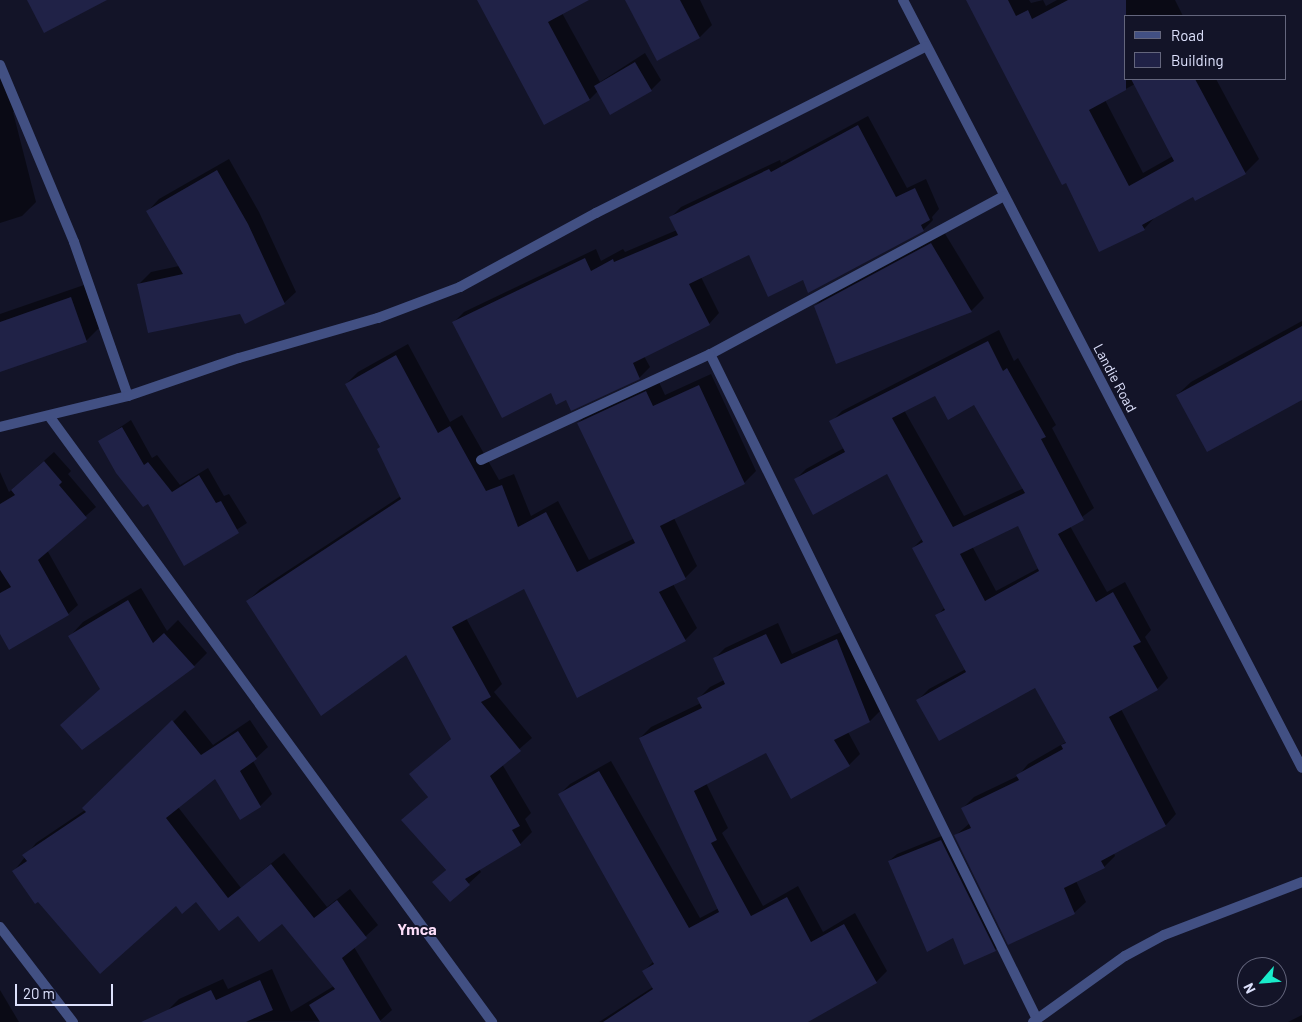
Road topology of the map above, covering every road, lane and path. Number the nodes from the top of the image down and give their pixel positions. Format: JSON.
{"nodes":[{"id":1,"x":903,"y":0,"type":"edge"},
{"id":2,"x":926,"y":46,"type":"junction"},
{"id":3,"x":0,"y":65,"type":"edge"},
{"id":4,"x":1004,"y":196,"type":"junction"},
{"id":5,"x":710,"y":354,"type":"junction"},
{"id":6,"x":128,"y":396,"type":"junction"},
{"id":7,"x":49,"y":416,"type":"junction"},
{"id":8,"x":0,"y":427,"type":"edge"},
{"id":9,"x":481,"y":460,"type":"dead end"},
{"id":10,"x":1302,"y":768,"type":"edge"},
{"id":11,"x":1302,"y":882,"type":"edge"},
{"id":12,"x":0,"y":926,"type":"edge"},
{"id":13,"x":1035,"y":1021,"type":"edge"},
{"id":14,"x":73,"y":1022,"type":"edge"},
{"id":15,"x":492,"y":1022,"type":"edge"}],
"edges":[{"from":1,"to":2,"type":"street","name":"Landie Road"},
{"from":2,"to":4,"type":"street","name":"Landie Road"},
{"from":2,"to":6,"type":"street"},
{"from":3,"to":6,"type":"street"},
{"from":4,"to":5,"type":"street"},
{"from":4,"to":10,"type":"street","name":"Landie Road"},
{"from":5,"to":9,"type":"street"},
{"from":5,"to":13,"type":"street"},
{"from":6,"to":7,"type":"street"},
{"from":7,"to":8,"type":"street"},
{"from":7,"to":15,"type":"street"},
{"from":11,"to":13,"type":"street"},
{"from":12,"to":14,"type":"street"}]}
